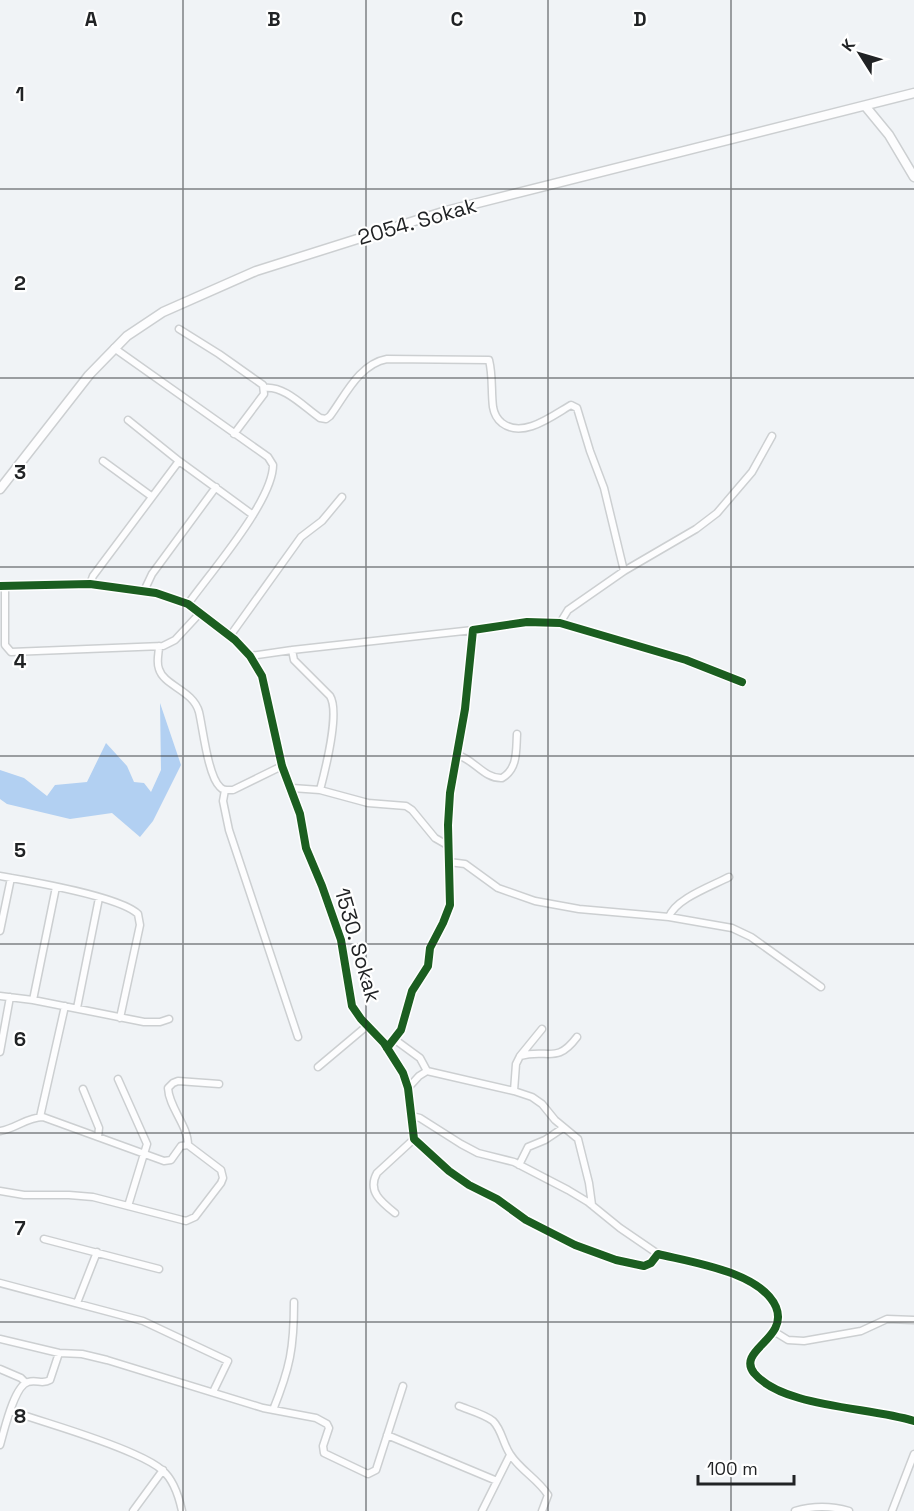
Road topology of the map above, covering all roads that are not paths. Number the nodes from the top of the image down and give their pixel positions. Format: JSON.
{"nodes":[{"id":1,"x":914,"y":93,"type":"edge"},
{"id":2,"x":866,"y":107,"type":"junction"},
{"id":3,"x":914,"y":177,"type":"edge"},
{"id":4,"x":179,"y":329,"type":"dead end"},
{"id":5,"x":114,"y":348,"type":"junction"},
{"id":6,"x":264,"y":388,"type":"junction"},
{"id":7,"x":128,"y":420,"type":"dead end"},
{"id":8,"x":234,"y":434,"type":"junction"},
{"id":9,"x":772,"y":436,"type":"dead end"},
{"id":10,"x":103,"y":460,"type":"dead end"},
{"id":11,"x":179,"y":461,"type":"junction"},
{"id":12,"x":216,"y":487,"type":"junction"},
{"id":13,"x":0,"y":489,"type":"edge"},
{"id":14,"x":151,"y":496,"type":"junction"},
{"id":15,"x":342,"y":497,"type":"dead end"},
{"id":16,"x":253,"y":514,"type":"junction"},
{"id":17,"x":624,"y":571,"type":"junction"},
{"id":18,"x":90,"y":584,"type":"junction"},
{"id":19,"x":2,"y":586,"type":"edge"},
{"id":20,"x":144,"y":591,"type":"junction"},
{"id":21,"x":188,"y":604,"type":"junction"},
{"id":22,"x":200,"y":613,"type":"junction"},
{"id":23,"x":560,"y":623,"type":"junction"},
{"id":24,"x":472,"y":630,"type":"junction"},
{"id":25,"x":230,"y":636,"type":"junction"},
{"id":26,"x":159,"y":646,"type":"junction"},
{"id":27,"x":292,"y":650,"type":"junction"},
{"id":28,"x":250,"y":656,"type":"junction"},
{"id":29,"x":742,"y":682,"type":"dead end"},
{"id":30,"x":517,"y":734,"type":"dead end"},
{"id":31,"x":457,"y":755,"type":"junction"},
{"id":32,"x":282,"y":766,"type":"junction"},
{"id":33,"x":292,"y":789,"type":"junction"},
{"id":34,"x":225,"y":790,"type":"junction"},
{"id":35,"x":320,"y":790,"type":"junction"},
{"id":36,"x":449,"y":846,"type":"junction"},
{"id":37,"x":449,"y":862,"type":"junction"},
{"id":38,"x":0,"y":876,"type":"edge"},
{"id":39,"x":729,"y":877,"type":"dead end"},
{"id":40,"x":11,"y":878,"type":"junction"},
{"id":41,"x":56,"y":887,"type":"junction"},
{"id":42,"x":99,"y":898,"type":"junction"},
{"id":43,"x":669,"y":917,"type":"junction"},
{"id":44,"x":0,"y":931,"type":"edge"},
{"id":45,"x":821,"y":987,"type":"dead end"},
{"id":46,"x":0,"y":996,"type":"edge"},
{"id":47,"x":10,"y":997,"type":"junction"},
{"id":48,"x":33,"y":1000,"type":"junction"},
{"id":49,"x":65,"y":1006,"type":"junction"},
{"id":50,"x":77,"y":1008,"type":"junction"},
{"id":51,"x":120,"y":1018,"type":"junction"},
{"id":52,"x":169,"y":1018,"type":"dead end"},
{"id":53,"x":368,"y":1025,"type":"junction"},
{"id":54,"x":542,"y":1029,"type":"dead end"},
{"id":55,"x":298,"y":1037,"type":"dead end"},
{"id":56,"x":576,"y":1037,"type":"dead end"},
{"id":57,"x":394,"y":1039,"type":"junction"},
{"id":58,"x":387,"y":1048,"type":"junction"},
{"id":59,"x":0,"y":1052,"type":"edge"},
{"id":60,"x":520,"y":1056,"type":"junction"},
{"id":61,"x":318,"y":1067,"type":"dead end"},
{"id":62,"x":427,"y":1071,"type":"junction"},
{"id":63,"x":118,"y":1079,"type":"dead end"},
{"id":64,"x":219,"y":1084,"type":"dead end"},
{"id":65,"x":408,"y":1088,"type":"junction"},
{"id":66,"x":83,"y":1089,"type":"dead end"},
{"id":67,"x":514,"y":1091,"type":"junction"},
{"id":68,"x":412,"y":1116,"type":"junction"},
{"id":69,"x":40,"y":1117,"type":"junction"},
{"id":70,"x":563,"y":1128,"type":"junction"},
{"id":71,"x":0,"y":1131,"type":"edge"},
{"id":72,"x":98,"y":1137,"type":"junction"},
{"id":73,"x":414,"y":1139,"type":"junction"},
{"id":74,"x":188,"y":1145,"type":"junction"},
{"id":75,"x":145,"y":1154,"type":"junction"},
{"id":76,"x":519,"y":1165,"type":"junction"},
{"id":77,"x":0,"y":1191,"type":"edge"},
{"id":78,"x":592,"y":1205,"type":"junction"},
{"id":79,"x":128,"y":1206,"type":"junction"},
{"id":80,"x":395,"y":1213,"type":"dead end"},
{"id":81,"x":44,"y":1239,"type":"dead end"},
{"id":82,"x":97,"y":1252,"type":"junction"},
{"id":83,"x":658,"y":1254,"type":"junction"},
{"id":84,"x":159,"y":1269,"type":"dead end"},
{"id":85,"x":0,"y":1283,"type":"edge"},
{"id":86,"x":294,"y":1302,"type":"dead end"},
{"id":87,"x":78,"y":1304,"type":"junction"},
{"id":88,"x":914,"y":1320,"type":"edge"},
{"id":89,"x":775,"y":1332,"type":"junction"},
{"id":90,"x":0,"y":1340,"type":"edge"},
{"id":91,"x":59,"y":1353,"type":"junction"},
{"id":92,"x":0,"y":1370,"type":"edge"},
{"id":93,"x":26,"y":1383,"type":"junction"},
{"id":94,"x":403,"y":1386,"type":"dead end"},
{"id":95,"x":213,"y":1392,"type":"junction"},
{"id":96,"x":459,"y":1406,"type":"dead end"},
{"id":97,"x":273,"y":1410,"type":"junction"},
{"id":98,"x":11,"y":1411,"type":"junction"},
{"id":99,"x":914,"y":1421,"type":"edge"},
{"id":100,"x":3,"y":1424,"type":"edge"},
{"id":101,"x":387,"y":1436,"type":"junction"},
{"id":102,"x":0,"y":1445,"type":"edge"},
{"id":103,"x":914,"y":1454,"type":"edge"},
{"id":104,"x":510,"y":1455,"type":"junction"},
{"id":105,"x":163,"y":1470,"type":"junction"},
{"id":106,"x":497,"y":1481,"type":"junction"},
{"id":107,"x":133,"y":1511,"type":"edge"},
{"id":108,"x":182,"y":1511,"type":"edge"},
{"id":109,"x":482,"y":1511,"type":"edge"},
{"id":110,"x":542,"y":1511,"type":"edge"},
{"id":111,"x":795,"y":1511,"type":"edge"},
{"id":112,"x":849,"y":1511,"type":"edge"},
{"id":113,"x":892,"y":1511,"type":"edge"}],
"edges":[{"from":1,"to":2,"type":"main road","name":"2054. Sokak"},
{"from":2,"to":3,"type":"main road"},
{"from":2,"to":5,"type":"main road","name":"2054. Sokak"},
{"from":4,"to":6,"type":"street"},
{"from":5,"to":8,"type":"street"},
{"from":5,"to":13,"type":"main road","name":"2054. Sokak"},
{"from":6,"to":8,"type":"street"},
{"from":6,"to":17,"type":"street"},
{"from":7,"to":11,"type":"street"},
{"from":8,"to":16,"type":"street"},
{"from":9,"to":17,"type":"street"},
{"from":10,"to":14,"type":"street"},
{"from":11,"to":12,"type":"street"},
{"from":11,"to":14,"type":"street"},
{"from":12,"to":16,"type":"street"},
{"from":12,"to":20,"type":"street"},
{"from":14,"to":18,"type":"street"},
{"from":15,"to":25,"type":"street"},
{"from":16,"to":21,"type":"street"},
{"from":17,"to":23,"type":"street"},
{"from":18,"to":19,"type":"street","name":"1530. Sokak"},
{"from":18,"to":20,"type":"street","name":"1530. Sokak"},
{"from":19,"to":26,"type":"street"},
{"from":20,"to":21,"type":"street","name":"1530. Sokak"},
{"from":21,"to":22,"type":"street","name":"1530. Sokak"},
{"from":22,"to":25,"type":"street","name":"1530. Sokak"},
{"from":22,"to":26,"type":"street"},
{"from":23,"to":24,"type":"street"},
{"from":23,"to":29,"type":"street"},
{"from":24,"to":27,"type":"street"},
{"from":24,"to":31,"type":"street"},
{"from":25,"to":28,"type":"street","name":"1530. Sokak"},
{"from":26,"to":34,"type":"street"},
{"from":27,"to":28,"type":"street"},
{"from":27,"to":35,"type":"street"},
{"from":28,"to":32,"type":"street","name":"1530. Sokak"},
{"from":30,"to":31,"type":"street"},
{"from":31,"to":36,"type":"street"},
{"from":32,"to":33,"type":"street","name":"1530. Sokak"},
{"from":32,"to":34,"type":"street"},
{"from":33,"to":35,"type":"street"},
{"from":33,"to":53,"type":"street","name":"1530. Sokak"},
{"from":34,"to":55,"type":"street"},
{"from":35,"to":36,"type":"street"},
{"from":36,"to":37,"type":"street"},
{"from":37,"to":43,"type":"street"},
{"from":37,"to":57,"type":"street"},
{"from":38,"to":40,"type":"street"},
{"from":39,"to":43,"type":"street"},
{"from":40,"to":41,"type":"street"},
{"from":40,"to":44,"type":"street"},
{"from":41,"to":42,"type":"street"},
{"from":41,"to":48,"type":"street"},
{"from":42,"to":50,"type":"street"},
{"from":42,"to":51,"type":"street"},
{"from":43,"to":45,"type":"street"},
{"from":46,"to":47,"type":"street"},
{"from":47,"to":48,"type":"street"},
{"from":47,"to":59,"type":"street"},
{"from":48,"to":49,"type":"street"},
{"from":49,"to":50,"type":"street"},
{"from":49,"to":69,"type":"street"},
{"from":50,"to":51,"type":"street"},
{"from":51,"to":52,"type":"street"},
{"from":53,"to":58,"type":"street","name":"1530. Sokak"},
{"from":53,"to":61,"type":"street"},
{"from":54,"to":60,"type":"street"},
{"from":56,"to":60,"type":"street"},
{"from":57,"to":58,"type":"street"},
{"from":57,"to":62,"type":"street"},
{"from":58,"to":65,"type":"street","name":"1530. Sokak"},
{"from":60,"to":67,"type":"street"},
{"from":62,"to":65,"type":"street"},
{"from":62,"to":67,"type":"street"},
{"from":63,"to":75,"type":"street"},
{"from":64,"to":74,"type":"street"},
{"from":65,"to":68,"type":"street","name":"1530. Sokak"},
{"from":66,"to":72,"type":"street"},
{"from":67,"to":70,"type":"street"},
{"from":68,"to":73,"type":"street","name":"1530. Sokak"},
{"from":68,"to":76,"type":"street"},
{"from":69,"to":71,"type":"street"},
{"from":69,"to":72,"type":"street"},
{"from":70,"to":76,"type":"street"},
{"from":70,"to":78,"type":"street"},
{"from":72,"to":75,"type":"street"},
{"from":73,"to":80,"type":"street"},
{"from":73,"to":83,"type":"street"},
{"from":74,"to":75,"type":"street"},
{"from":74,"to":79,"type":"street"},
{"from":75,"to":79,"type":"street"},
{"from":76,"to":78,"type":"street"},
{"from":77,"to":79,"type":"street"},
{"from":78,"to":83,"type":"street"},
{"from":81,"to":82,"type":"street"},
{"from":82,"to":84,"type":"street"},
{"from":82,"to":87,"type":"street"},
{"from":83,"to":89,"type":"street"},
{"from":85,"to":87,"type":"street"},
{"from":86,"to":97,"type":"street"},
{"from":87,"to":95,"type":"street"},
{"from":88,"to":89,"type":"street"},
{"from":89,"to":99,"type":"street"},
{"from":90,"to":91,"type":"street"},
{"from":91,"to":93,"type":"street"},
{"from":91,"to":95,"type":"street"},
{"from":92,"to":93,"type":"street"},
{"from":93,"to":98,"type":"street"},
{"from":94,"to":101,"type":"street"},
{"from":95,"to":97,"type":"street"},
{"from":96,"to":104,"type":"street"},
{"from":97,"to":101,"type":"street"},
{"from":98,"to":100,"type":"street"},
{"from":98,"to":105,"type":"street"},
{"from":100,"to":102,"type":"street"},
{"from":101,"to":106,"type":"street"},
{"from":103,"to":113,"type":"street"},
{"from":104,"to":106,"type":"street"},
{"from":104,"to":110,"type":"street"},
{"from":105,"to":107,"type":"street"},
{"from":105,"to":108,"type":"street"},
{"from":106,"to":109,"type":"street"},
{"from":111,"to":112,"type":"street"}]}
